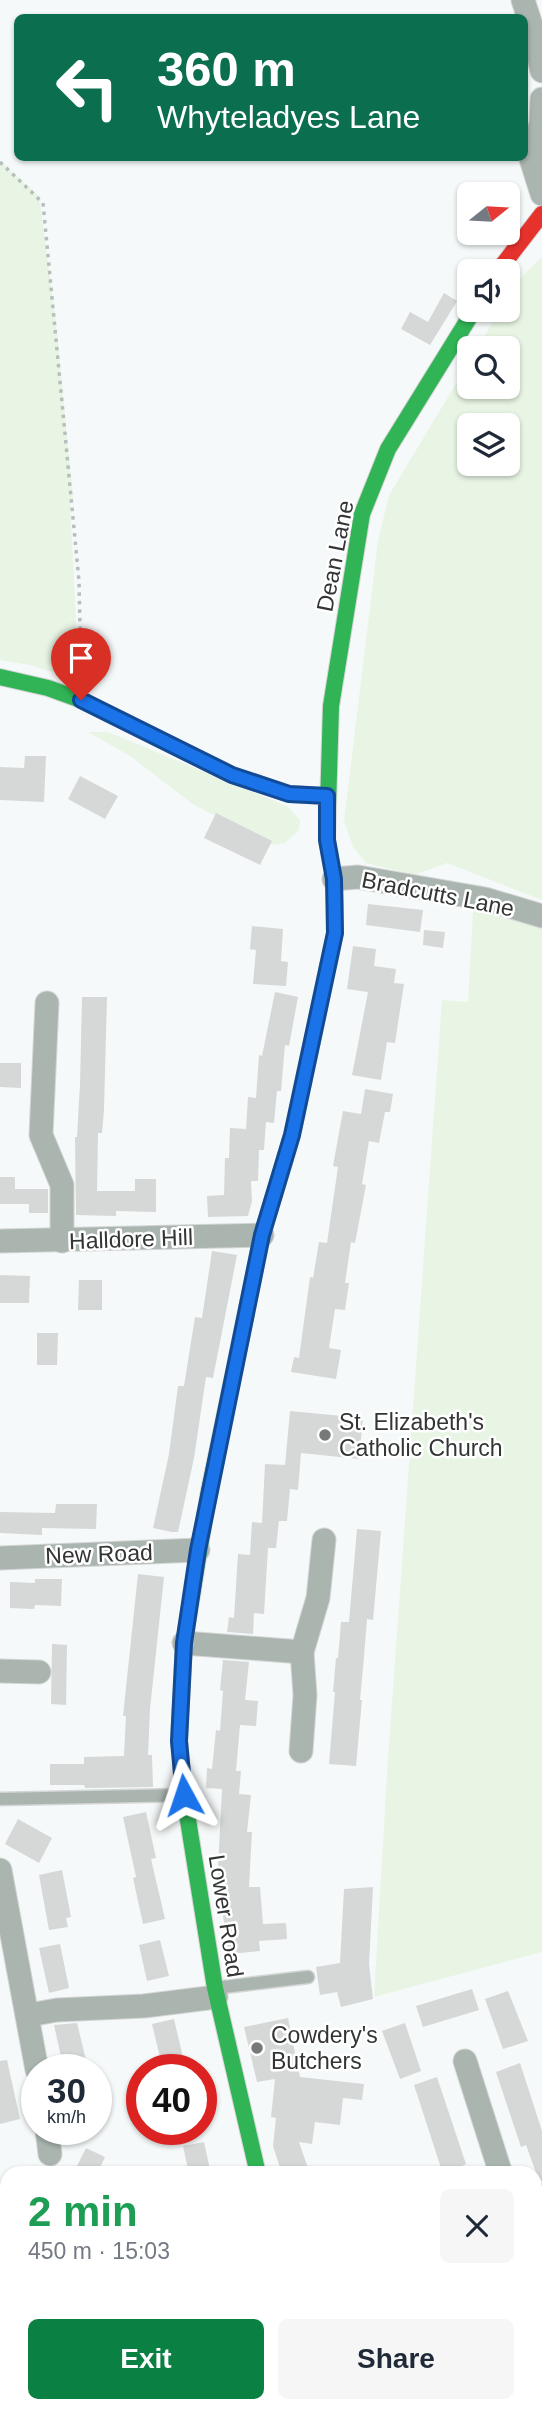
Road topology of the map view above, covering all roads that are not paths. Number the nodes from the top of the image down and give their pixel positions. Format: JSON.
{"nodes":[{"id":1,"x":528,"y":16,"type":"edge"},
{"id":2,"x":542,"y":71,"type":"edge"},
{"id":3,"x":542,"y":99,"type":"edge"},
{"id":4,"x":541,"y":190,"type":"edge"},
{"id":5,"x":542,"y":214,"type":"edge"},
{"id":6,"x":507,"y":259,"type":"edge"},
{"id":7,"x":467,"y":322,"type":"edge"},
{"id":8,"x":0,"y":677,"type":"edge"},
{"id":9,"x":327,"y":796,"type":"junction"},
{"id":10,"x":334,"y":879,"type":"junction"},
{"id":11,"x":542,"y":916,"type":"edge"},
{"id":12,"x":47,"y":1003,"type":"dead end"},
{"id":13,"x":262,"y":1235,"type":"junction"},
{"id":14,"x":0,"y":1241,"type":"edge"},
{"id":15,"x":62,"y":1241,"type":"junction"},
{"id":16,"x":324,"y":1540,"type":"dead end"},
{"id":17,"x":198,"y":1550,"type":"junction"},
{"id":18,"x":0,"y":1558,"type":"edge"},
{"id":19,"x":184,"y":1643,"type":"junction"},
{"id":20,"x":302,"y":1652,"type":"junction"},
{"id":21,"x":0,"y":1671,"type":"edge"},
{"id":22,"x":39,"y":1672,"type":"dead end"},
{"id":23,"x":301,"y":1751,"type":"dead end"},
{"id":24,"x":184,"y":1795,"type":"junction"},
{"id":25,"x":0,"y":1798,"type":"edge"},
{"id":26,"x":8,"y":1878,"type":"edge"},
{"id":27,"x":308,"y":1977,"type":"dead end"},
{"id":28,"x":215,"y":1992,"type":"junction"},
{"id":29,"x":29,"y":2015,"type":"junction"},
{"id":30,"x":35,"y":2054,"type":"edge"},
{"id":31,"x":465,"y":2061,"type":"dead end"},
{"id":32,"x":256,"y":2166,"type":"edge"},
{"id":33,"x":498,"y":2166,"type":"edge"}],
"edges":[{"from":1,"to":2,"type":"street"},
{"from":3,"to":4,"type":"street"},
{"from":5,"to":6,"type":"street"},
{"from":7,"to":9,"type":"street","name":"Dean Lane"},
{"from":8,"to":9,"type":"street"},
{"from":9,"to":10,"type":"street","name":"Lower Road"},
{"from":10,"to":11,"type":"street","name":"Bradcutts Lane"},
{"from":10,"to":13,"type":"street","name":"Lower Road"},
{"from":12,"to":15,"type":"street"},
{"from":13,"to":15,"type":"street","name":"Halldore Hill"},
{"from":13,"to":17,"type":"street","name":"Lower Road"},
{"from":14,"to":15,"type":"street","name":"Halldore Hill"},
{"from":16,"to":20,"type":"street"},
{"from":17,"to":18,"type":"street","name":"New Road"},
{"from":17,"to":19,"type":"street","name":"Lower Road"},
{"from":19,"to":20,"type":"street"},
{"from":19,"to":24,"type":"street","name":"Lower Road"},
{"from":20,"to":23,"type":"street"},
{"from":21,"to":22,"type":"street"},
{"from":24,"to":25,"type":"lane"},
{"from":24,"to":28,"type":"street","name":"Lower Road"},
{"from":26,"to":29,"type":"street"},
{"from":27,"to":28,"type":"lane"},
{"from":28,"to":29,"type":"street"},
{"from":28,"to":32,"type":"street","name":"Lower Road"},
{"from":29,"to":30,"type":"street"},
{"from":31,"to":33,"type":"street"}]}
